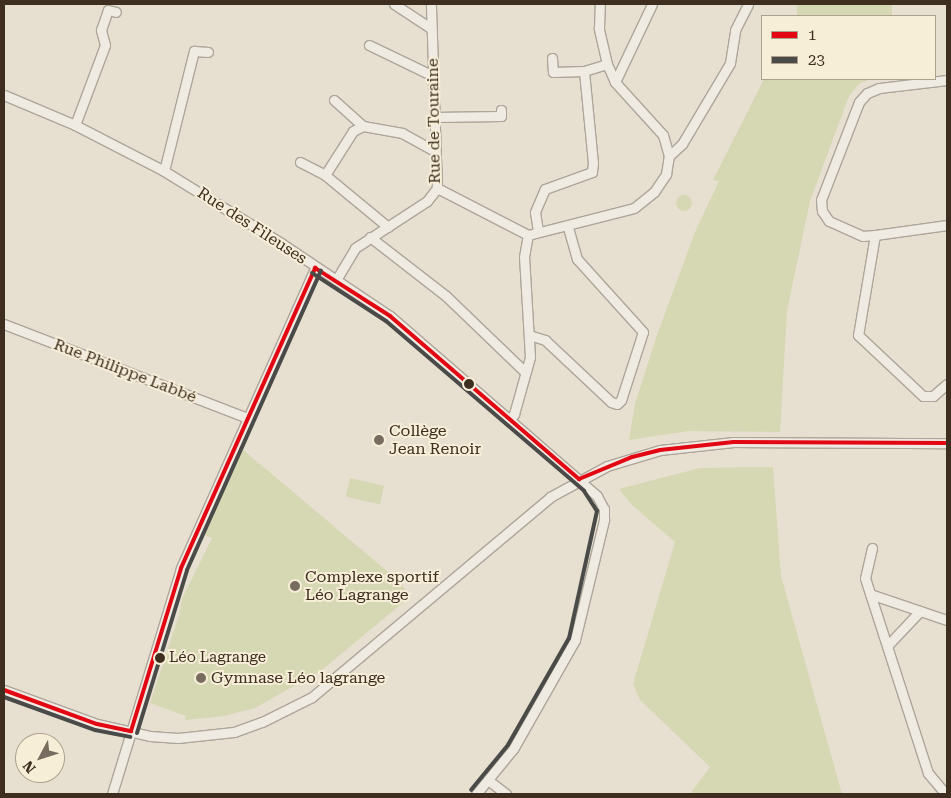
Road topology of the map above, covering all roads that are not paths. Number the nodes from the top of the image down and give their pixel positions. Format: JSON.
{"nodes":[{"id":1,"x":394,"y":4,"type":"edge"},
{"id":2,"x":431,"y":4,"type":"edge"},
{"id":3,"x":600,"y":4,"type":"edge"},
{"id":4,"x":652,"y":4,"type":"edge"},
{"id":5,"x":748,"y":4,"type":"edge"},
{"id":6,"x":116,"y":12,"type":"dead end"},
{"id":7,"x":432,"y":29,"type":"junction"},
{"id":8,"x":369,"y":45,"type":"dead end"},
{"id":9,"x":208,"y":52,"type":"dead end"},
{"id":10,"x":552,"y":58,"type":"dead end"},
{"id":11,"x":607,"y":64,"type":"junction"},
{"id":12,"x":584,"y":71,"type":"junction"},
{"id":13,"x":433,"y":76,"type":"junction"},
{"id":14,"x":947,"y":80,"type":"edge"},
{"id":15,"x":616,"y":82,"type":"junction"},
{"id":16,"x":4,"y":95,"type":"edge"},
{"id":17,"x":334,"y":100,"type":"dead end"},
{"id":18,"x":501,"y":110,"type":"dead end"},
{"id":19,"x":434,"y":117,"type":"junction"},
{"id":20,"x":75,"y":126,"type":"junction"},
{"id":21,"x":363,"y":126,"type":"junction"},
{"id":22,"x":435,"y":151,"type":"junction"},
{"id":23,"x":669,"y":156,"type":"junction"},
{"id":24,"x":300,"y":162,"type":"dead end"},
{"id":25,"x":164,"y":172,"type":"junction"},
{"id":26,"x":326,"y":175,"type":"junction"},
{"id":27,"x":437,"y":188,"type":"junction"},
{"id":28,"x":566,"y":224,"type":"junction"},
{"id":29,"x":947,"y":225,"type":"edge"},
{"id":30,"x":388,"y":227,"type":"junction"},
{"id":31,"x":538,"y":231,"type":"junction"},
{"id":32,"x":528,"y":235,"type":"junction"},
{"id":33,"x":874,"y":235,"type":"junction"},
{"id":34,"x":370,"y":237,"type":"junction"},
{"id":35,"x":315,"y":268,"type":"junction"},
{"id":36,"x":336,"y":280,"type":"junction"},
{"id":37,"x":4,"y":324,"type":"edge"},
{"id":38,"x":529,"y":335,"type":"junction"},
{"id":39,"x":525,"y":372,"type":"junction"},
{"id":40,"x":947,"y":384,"type":"edge"},
{"id":41,"x":246,"y":418,"type":"junction"},
{"id":42,"x":509,"y":421,"type":"junction"},
{"id":43,"x":947,"y":442,"type":"edge"},
{"id":44,"x":579,"y":479,"type":"junction"},
{"id":45,"x":872,"y":548,"type":"dead end"},
{"id":46,"x":870,"y":594,"type":"junction"},
{"id":47,"x":920,"y":611,"type":"junction"},
{"id":48,"x":947,"y":620,"type":"edge"},
{"id":49,"x":887,"y":646,"type":"junction"},
{"id":50,"x":4,"y":690,"type":"edge"},
{"id":51,"x":131,"y":731,"type":"junction"},
{"id":52,"x":488,"y":780,"type":"junction"},
{"id":53,"x":943,"y":791,"type":"dead end"},
{"id":54,"x":112,"y":794,"type":"edge"},
{"id":55,"x":476,"y":794,"type":"edge"},
{"id":56,"x":506,"y":794,"type":"edge"}],
"edges":[{"from":1,"to":7,"type":"street"},
{"from":2,"to":7,"type":"street","name":"Rue de Touraine"},
{"from":3,"to":11,"type":"street"},
{"from":4,"to":15,"type":"street"},
{"from":5,"to":23,"type":"street"},
{"from":6,"to":20,"type":"street"},
{"from":7,"to":13,"type":"street","name":"Rue de Touraine"},
{"from":8,"to":13,"type":"street"},
{"from":9,"to":25,"type":"street"},
{"from":10,"to":12,"type":"street"},
{"from":11,"to":12,"type":"street"},
{"from":11,"to":15,"type":"street"},
{"from":12,"to":31,"type":"street"},
{"from":13,"to":19,"type":"street","name":"Rue de Touraine"},
{"from":14,"to":33,"type":"street"},
{"from":15,"to":23,"type":"street"},
{"from":16,"to":20,"type":"street","name":"Rue des Fileuses"},
{"from":17,"to":21,"type":"street"},
{"from":18,"to":19,"type":"street"},
{"from":19,"to":22,"type":"street","name":"Rue de Touraine"},
{"from":20,"to":25,"type":"street","name":"Rue des Fileuses"},
{"from":21,"to":22,"type":"street"},
{"from":21,"to":26,"type":"street"},
{"from":22,"to":27,"type":"street","name":"Rue de Touraine"},
{"from":23,"to":28,"type":"street"},
{"from":24,"to":26,"type":"street"},
{"from":25,"to":35,"type":"street","name":"Rue des Fileuses"},
{"from":26,"to":30,"type":"street"},
{"from":27,"to":30,"type":"street","name":"Rue de Touraine"},
{"from":27,"to":32,"type":"street"},
{"from":28,"to":31,"type":"street"},
{"from":28,"to":38,"type":"street"},
{"from":29,"to":33,"type":"street"},
{"from":30,"to":34,"type":"street","name":"Rue de Touraine"},
{"from":31,"to":32,"type":"street"},
{"from":32,"to":38,"type":"street"},
{"from":33,"to":40,"type":"street"},
{"from":34,"to":36,"type":"street","name":"Rue de Touraine"},
{"from":34,"to":39,"type":"street"},
{"from":35,"to":36,"type":"street","name":"Rue des Fileuses"},
{"from":35,"to":41,"type":"street"},
{"from":36,"to":42,"type":"street","name":"Rue des Fileuses"},
{"from":37,"to":41,"type":"street","name":"Rue Philippe Labbé"},
{"from":38,"to":39,"type":"street"},
{"from":39,"to":42,"type":"street"},
{"from":41,"to":51,"type":"street"},
{"from":42,"to":44,"type":"street","name":"Rue des Fileuses"},
{"from":43,"to":44,"type":"street"},
{"from":44,"to":51,"type":"street"},
{"from":44,"to":52,"type":"street","name":"Rue des Fileuses"},
{"from":45,"to":46,"type":"street"},
{"from":46,"to":47,"type":"street"},
{"from":46,"to":49,"type":"street"},
{"from":47,"to":48,"type":"street"},
{"from":47,"to":49,"type":"street"},
{"from":49,"to":53,"type":"street"},
{"from":50,"to":51,"type":"street"},
{"from":51,"to":54,"type":"street"},
{"from":52,"to":55,"type":"street","name":"Rue des Fileuses"},
{"from":52,"to":56,"type":"street"}]}
